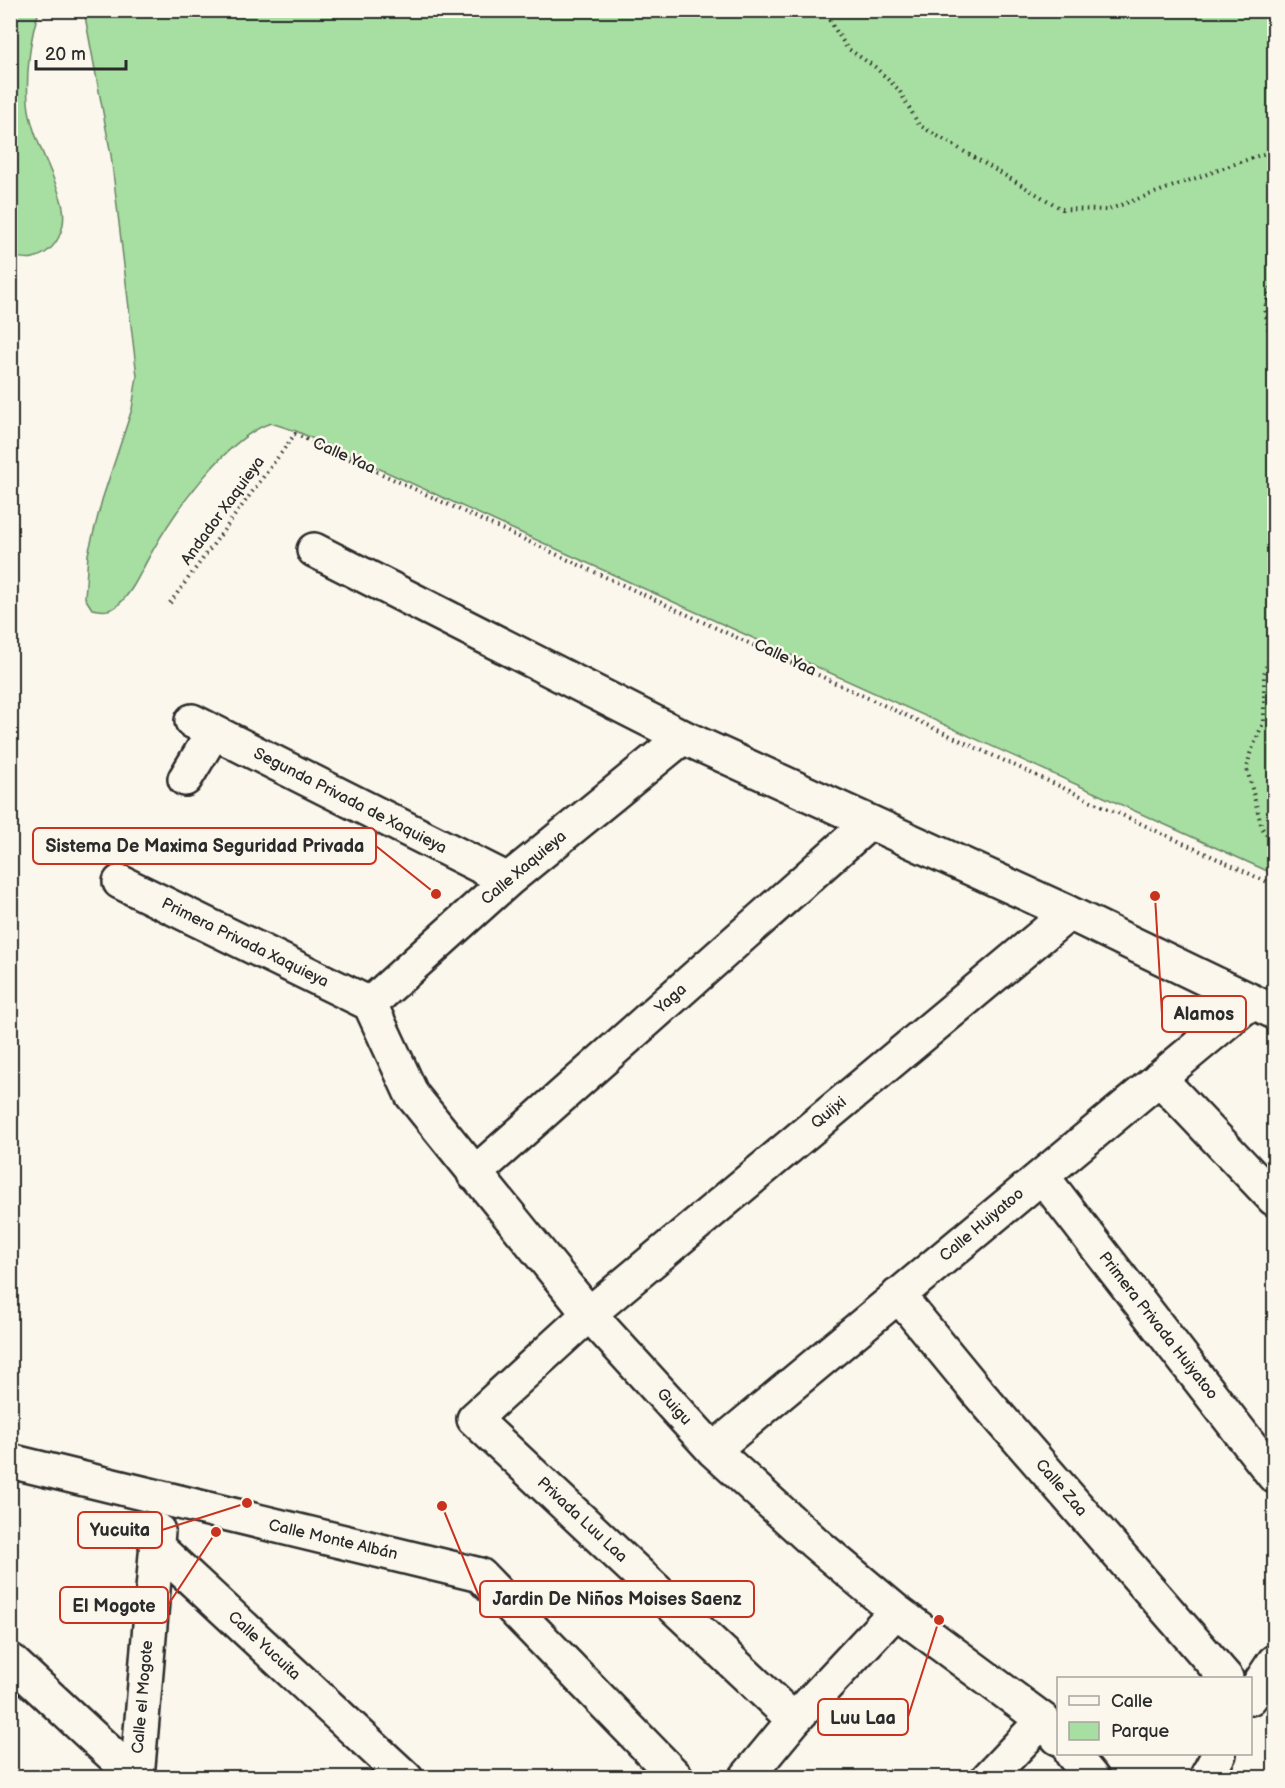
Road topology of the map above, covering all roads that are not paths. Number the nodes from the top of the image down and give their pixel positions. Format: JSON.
{"nodes":[{"id":1,"x":314,"y":550,"type":"dead end"},
{"id":2,"x":682,"y":737,"type":"junction"},
{"id":3,"x":184,"y":779,"type":"dead end"},
{"id":4,"x":869,"y":823,"type":"junction"},
{"id":5,"x":508,"y":880,"type":"junction"},
{"id":6,"x":120,"y":882,"type":"dead end"},
{"id":7,"x":1069,"y":913,"type":"junction"},
{"id":8,"x":370,"y":1004,"type":"junction"},
{"id":9,"x":1263,"y":1007,"type":"edge"},
{"id":10,"x":1159,"y":1078,"type":"junction"},
{"id":11,"x":474,"y":1174,"type":"junction"},
{"id":12,"x":1042,"y":1176,"type":"junction"},
{"id":13,"x":1275,"y":1199,"type":"edge"},
{"id":14,"x":898,"y":1295,"type":"junction"},
{"id":15,"x":589,"y":1314,"type":"junction"},
{"id":16,"x":474,"y":1419,"type":"joint"},
{"id":17,"x":713,"y":1450,"type":"junction"},
{"id":18,"x":10,"y":1461,"type":"edge"},
{"id":19,"x":1275,"y":1476,"type":"edge"},
{"id":20,"x":161,"y":1499,"type":"junction"},
{"id":21,"x":156,"y":1546,"type":"junction"},
{"id":22,"x":896,"y":1611,"type":"junction"},
{"id":23,"x":10,"y":1660,"type":"edge"},
{"id":24,"x":1275,"y":1662,"type":"edge"},
{"id":25,"x":1225,"y":1677,"type":"edge"},
{"id":26,"x":1252,"y":1696,"type":"edge"},
{"id":27,"x":794,"y":1720,"type":"junction"},
{"id":28,"x":1051,"y":1729,"type":"edge"},
{"id":29,"x":1073,"y":1755,"type":"edge"},
{"id":30,"x":1219,"y":1755,"type":"edge"},
{"id":31,"x":666,"y":1774,"type":"edge"},
{"id":32,"x":137,"y":1777,"type":"edge"},
{"id":33,"x":406,"y":1778,"type":"edge"},
{"id":34,"x":746,"y":1778,"type":"edge"},
{"id":35,"x":988,"y":1778,"type":"edge"},
{"id":36,"x":1092,"y":1778,"type":"edge"},
{"id":37,"x":1206,"y":1778,"type":"edge"}],
"edges":[{"from":1,"to":2,"type":"street"},
{"from":2,"to":4,"type":"street"},
{"from":2,"to":5,"type":"street","name":"Calle Xaquieya"},
{"from":3,"to":5,"type":"street","name":"Segunda Privada de Xaquieya"},
{"from":4,"to":7,"type":"street"},
{"from":4,"to":11,"type":"street","name":"Yaga"},
{"from":5,"to":8,"type":"street","name":"Calle Xaquieya"},
{"from":6,"to":8,"type":"street","name":"Primera Privada Xaquieya"},
{"from":7,"to":9,"type":"street"},
{"from":7,"to":15,"type":"street","name":"Quijxi"},
{"from":8,"to":11,"type":"street","name":"Guigu"},
{"from":9,"to":10,"type":"street","name":"Calle Huiyatoo"},
{"from":10,"to":12,"type":"street","name":"Calle Huiyatoo"},
{"from":10,"to":13,"type":"street"},
{"from":11,"to":15,"type":"street","name":"Guigu"},
{"from":12,"to":14,"type":"street","name":"Calle Huiyatoo"},
{"from":12,"to":19,"type":"street","name":"Primera Privada Huiyatoo"},
{"from":14,"to":17,"type":"street","name":"Calle Huiyatoo"},
{"from":14,"to":25,"type":"street","name":"Calle Zaa"},
{"from":15,"to":16,"type":"street","name":"Quijxi"},
{"from":15,"to":17,"type":"street","name":"Guigu"},
{"from":16,"to":27,"type":"street","name":"Privada Luu Laa"},
{"from":17,"to":22,"type":"street","name":"Guigu"},
{"from":18,"to":20,"type":"street","name":"Calle Monte Albán"},
{"from":20,"to":21,"type":"street"},
{"from":20,"to":31,"type":"street","name":"Calle Monte Albán"},
{"from":21,"to":32,"type":"street","name":"Calle el Mogote"},
{"from":21,"to":33,"type":"street","name":"Calle Yucuita"},
{"from":22,"to":27,"type":"street"},
{"from":22,"to":28,"type":"street","name":"Guigu"},
{"from":23,"to":32,"type":"street"},
{"from":24,"to":26,"type":"street"},
{"from":27,"to":34,"type":"street"},
{"from":28,"to":35,"type":"street"},
{"from":29,"to":36,"type":"street"},
{"from":30,"to":37,"type":"street"}]}
